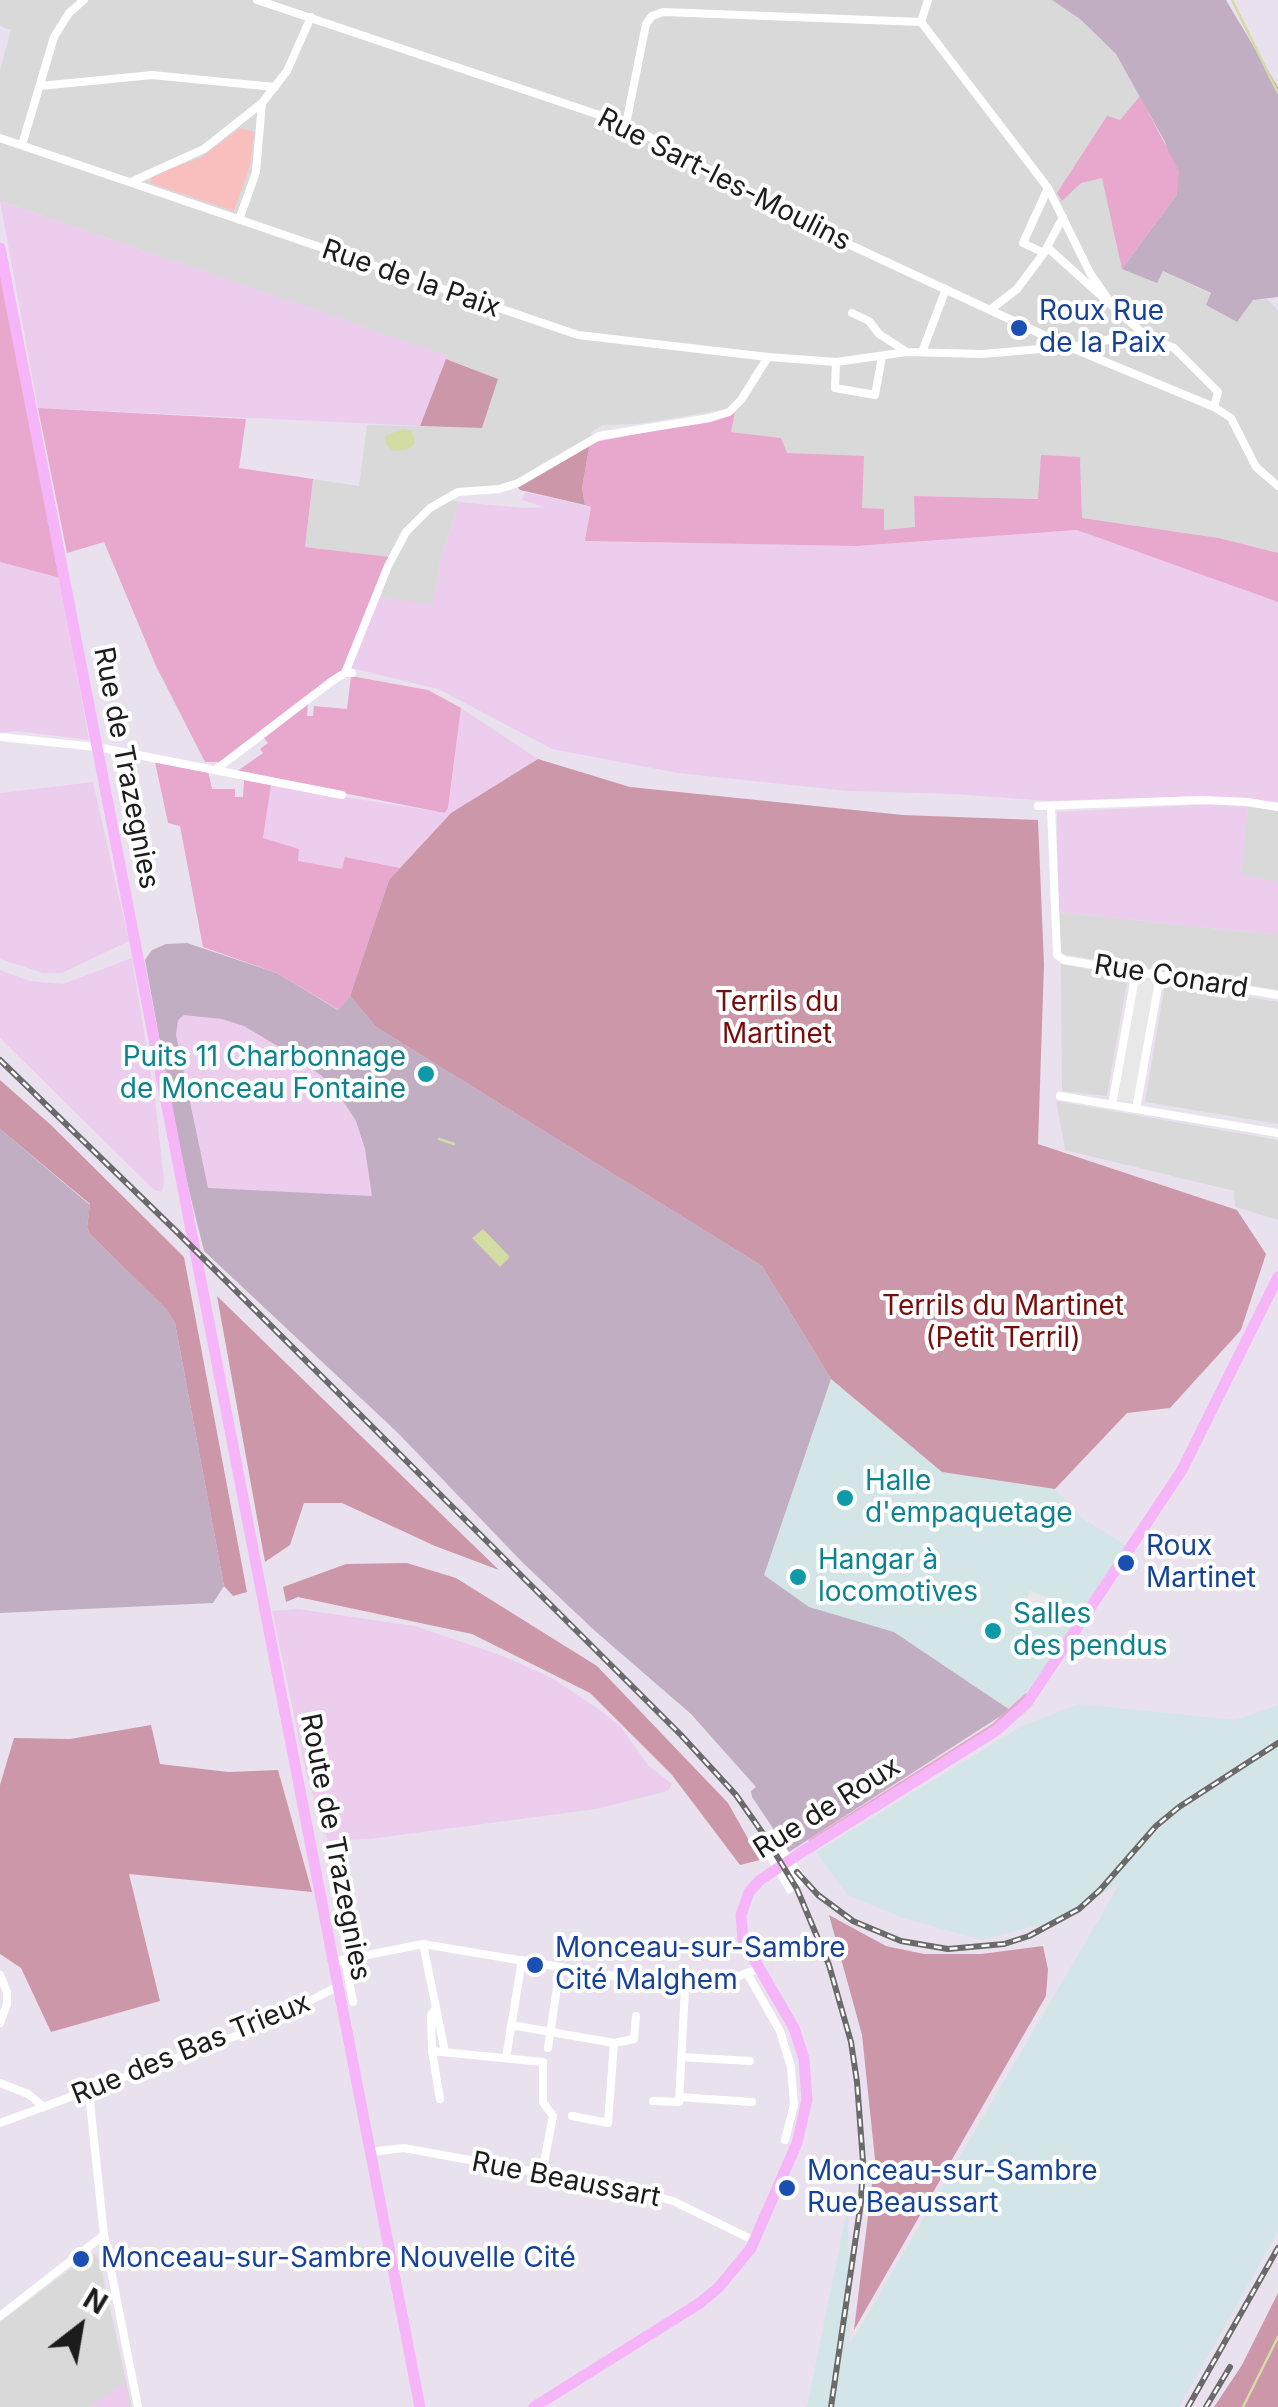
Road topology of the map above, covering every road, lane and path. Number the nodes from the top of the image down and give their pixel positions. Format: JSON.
{"nodes":[{"id":1,"x":84,"y":0,"type":"edge"},
{"id":2,"x":257,"y":0,"type":"edge"},
{"id":3,"x":928,"y":0,"type":"edge"},
{"id":4,"x":311,"y":18,"type":"junction"},
{"id":5,"x":921,"y":22,"type":"junction"},
{"id":6,"x":40,"y":86,"type":"junction"},
{"id":7,"x":274,"y":88,"type":"junction"},
{"id":8,"x":262,"y":103,"type":"junction"},
{"id":9,"x":626,"y":124,"type":"junction"},
{"id":10,"x":0,"y":138,"type":"edge"},
{"id":11,"x":22,"y":145,"type":"junction"},
{"id":12,"x":131,"y":182,"type":"junction"},
{"id":13,"x":1048,"y":188,"type":"junction"},
{"id":14,"x":1063,"y":217,"type":"junction"},
{"id":15,"x":239,"y":220,"type":"junction"},
{"id":16,"x":0,"y":248,"type":"edge"},
{"id":17,"x":1046,"y":251,"type":"junction"},
{"id":18,"x":946,"y":289,"type":"junction"},
{"id":19,"x":1108,"y":299,"type":"junction"},
{"id":20,"x":990,"y":310,"type":"junction"},
{"id":21,"x":852,"y":313,"type":"dead end"},
{"id":22,"x":1146,"y":337,"type":"junction"},
{"id":23,"x":1066,"y":346,"type":"junction"},
{"id":24,"x":907,"y":352,"type":"junction"},
{"id":25,"x":922,"y":352,"type":"junction"},
{"id":26,"x":882,"y":357,"type":"junction"},
{"id":27,"x":768,"y":358,"type":"junction"},
{"id":28,"x":836,"y":362,"type":"junction"},
{"id":29,"x":1214,"y":407,"type":"junction"},
{"id":30,"x":1278,"y":486,"type":"edge"},
{"id":31,"x":0,"y":736,"type":"edge"},
{"id":32,"x":97,"y":747,"type":"junction"},
{"id":33,"x":218,"y":768,"type":"junction"},
{"id":34,"x":342,"y":795,"type":"dead end"},
{"id":35,"x":1038,"y":806,"type":"dead end"},
{"id":36,"x":1051,"y":807,"type":"junction"},
{"id":37,"x":1278,"y":807,"type":"edge"},
{"id":38,"x":1136,"y":972,"type":"junction"},
{"id":39,"x":1160,"y":976,"type":"junction"},
{"id":40,"x":1278,"y":995,"type":"edge"},
{"id":41,"x":1060,"y":1096,"type":"dead end"},
{"id":42,"x":1112,"y":1105,"type":"junction"},
{"id":43,"x":1136,"y":1109,"type":"junction"},
{"id":44,"x":1278,"y":1133,"type":"edge"},
{"id":45,"x":1278,"y":1277,"type":"edge"},
{"id":46,"x":203,"y":1297,"type":"joint"},
{"id":47,"x":423,"y":1944,"type":"junction"},
{"id":48,"x":338,"y":1960,"type":"junction"},
{"id":49,"x":522,"y":1960,"type":"junction"},
{"id":50,"x":560,"y":1967,"type":"junction"},
{"id":51,"x":753,"y":1971,"type":"junction"},
{"id":52,"x":0,"y":1975,"type":"edge"},
{"id":53,"x":338,"y":1987,"type":"junction"},
{"id":54,"x":685,"y":1988,"type":"junction"},
{"id":55,"x":353,"y":2002,"type":"dead end"},
{"id":56,"x":436,"y":2008,"type":"junction"},
{"id":57,"x":636,"y":2016,"type":"dead end"},
{"id":58,"x":0,"y":2023,"type":"edge"},
{"id":59,"x":511,"y":2025,"type":"junction"},
{"id":60,"x":550,"y":2031,"type":"junction"},
{"id":61,"x":614,"y":2043,"type":"junction"},
{"id":62,"x":548,"y":2048,"type":"dead end"},
{"id":63,"x":432,"y":2051,"type":"junction"},
{"id":64,"x":445,"y":2052,"type":"junction"},
{"id":65,"x":682,"y":2057,"type":"junction"},
{"id":66,"x":506,"y":2058,"type":"junction"},
{"id":67,"x":750,"y":2061,"type":"dead end"},
{"id":68,"x":0,"y":2082,"type":"edge"},
{"id":69,"x":89,"y":2093,"type":"junction"},
{"id":70,"x":679,"y":2097,"type":"junction"},
{"id":71,"x":440,"y":2099,"type":"dead end"},
{"id":72,"x":653,"y":2101,"type":"dead end"},
{"id":73,"x":752,"y":2102,"type":"dead end"},
{"id":74,"x":44,"y":2108,"type":"junction"},
{"id":75,"x":572,"y":2116,"type":"dead end"},
{"id":76,"x":0,"y":2123,"type":"edge"},
{"id":77,"x":784,"y":2140,"type":"dead end"},
{"id":78,"x":370,"y":2152,"type":"junction"},
{"id":79,"x":542,"y":2174,"type":"junction"},
{"id":80,"x":104,"y":2236,"type":"junction"},
{"id":81,"x":755,"y":2241,"type":"junction"},
{"id":82,"x":0,"y":2316,"type":"edge"},
{"id":83,"x":138,"y":2407,"type":"edge"},
{"id":84,"x":420,"y":2407,"type":"edge"},
{"id":85,"x":534,"y":2407,"type":"edge"}],
"edges":[{"from":1,"to":6,"type":"street"},
{"from":2,"to":4,"type":"street","name":"Rue Sart-les-Moulins"},
{"from":3,"to":5,"type":"street"},
{"from":4,"to":7,"type":"street"},
{"from":4,"to":9,"type":"street","name":"Rue Sart-les-Moulins"},
{"from":5,"to":9,"type":"street"},
{"from":5,"to":13,"type":"street"},
{"from":6,"to":7,"type":"street"},
{"from":6,"to":11,"type":"street"},
{"from":7,"to":8,"type":"street"},
{"from":8,"to":12,"type":"street"},
{"from":8,"to":15,"type":"street"},
{"from":9,"to":18,"type":"street","name":"Rue Sart-les-Moulins"},
{"from":10,"to":11,"type":"street","name":"Rue de la Paix"},
{"from":11,"to":12,"type":"street","name":"Rue de la Paix"},
{"from":12,"to":15,"type":"street","name":"Rue de la Paix"},
{"from":13,"to":14,"type":"street"},
{"from":13,"to":17,"type":"street"},
{"from":14,"to":17,"type":"street"},
{"from":14,"to":19,"type":"street"},
{"from":15,"to":27,"type":"street","name":"Rue de la Paix"},
{"from":16,"to":32,"type":"main road","name":"Rue de Trazegnies"},
{"from":17,"to":19,"type":"street"},
{"from":17,"to":20,"type":"street"},
{"from":18,"to":20,"type":"street","name":"Rue Sart-les-Moulins"},
{"from":18,"to":25,"type":"street"},
{"from":19,"to":22,"type":"street"},
{"from":20,"to":23,"type":"street","name":"Rue Sart-les-Moulins"},
{"from":21,"to":24,"type":"street"},
{"from":22,"to":23,"type":"street","name":"Rue de la Paix"},
{"from":22,"to":29,"type":"street"},
{"from":23,"to":25,"type":"street","name":"Rue de la Paix"},
{"from":23,"to":29,"type":"street","name":"Rue Sart-les-Moulins"},
{"from":24,"to":25,"type":"street","name":"Rue de la Paix"},
{"from":24,"to":26,"type":"street","name":"Rue de la Paix"},
{"from":26,"to":28,"type":"street","name":"Rue de la Paix"},
{"from":26,"to":28,"type":"street"},
{"from":27,"to":28,"type":"street","name":"Rue de la Paix"},
{"from":27,"to":33,"type":"street"},
{"from":29,"to":30,"type":"street"},
{"from":31,"to":32,"type":"street"},
{"from":32,"to":33,"type":"street"},
{"from":32,"to":46,"type":"main road","name":"Rue de Trazegnies"},
{"from":33,"to":34,"type":"street"},
{"from":35,"to":36,"type":"street"},
{"from":36,"to":37,"type":"street"},
{"from":36,"to":38,"type":"street","name":"Rue Conard"},
{"from":38,"to":39,"type":"street","name":"Rue Conard"},
{"from":38,"to":42,"type":"street"},
{"from":39,"to":40,"type":"street","name":"Rue Conard"},
{"from":39,"to":43,"type":"street"},
{"from":41,"to":42,"type":"street"},
{"from":42,"to":43,"type":"street"},
{"from":43,"to":44,"type":"street"},
{"from":45,"to":51,"type":"main road","name":"Rue de Roux"},
{"from":46,"to":48,"type":"main road","name":"Route de Trazegnies"},
{"from":47,"to":48,"type":"street"},
{"from":47,"to":49,"type":"street"},
{"from":47,"to":56,"type":"street"},
{"from":48,"to":53,"type":"main road","name":"Route de Trazegnies"},
{"from":48,"to":55,"type":"street"},
{"from":49,"to":50,"type":"street"},
{"from":49,"to":59,"type":"street"},
{"from":50,"to":54,"type":"street"},
{"from":50,"to":60,"type":"street"},
{"from":51,"to":54,"type":"street"},
{"from":51,"to":77,"type":"street","name":"Rue de Roux"},
{"from":51,"to":81,"type":"main road","name":"Rue de Roux"},
{"from":52,"to":58,"type":"street"},
{"from":53,"to":69,"type":"street","name":"Rue des Bas Trieux"},
{"from":53,"to":78,"type":"main road","name":"Route de Trazegnies"},
{"from":54,"to":65,"type":"street"},
{"from":56,"to":63,"type":"street"},
{"from":56,"to":64,"type":"street"},
{"from":57,"to":61,"type":"street"},
{"from":59,"to":60,"type":"street"},
{"from":59,"to":66,"type":"street"},
{"from":60,"to":61,"type":"street"},
{"from":60,"to":62,"type":"street"},
{"from":61,"to":75,"type":"street"},
{"from":63,"to":64,"type":"street"},
{"from":63,"to":71,"type":"street"},
{"from":64,"to":66,"type":"street"},
{"from":65,"to":67,"type":"street"},
{"from":65,"to":70,"type":"street"},
{"from":66,"to":79,"type":"street"},
{"from":68,"to":74,"type":"street"},
{"from":69,"to":74,"type":"street","name":"Rue des Bas Trieux"},
{"from":69,"to":80,"type":"street"},
{"from":70,"to":72,"type":"street"},
{"from":70,"to":73,"type":"street"},
{"from":74,"to":76,"type":"street","name":"Rue des Bas Trieux"},
{"from":78,"to":79,"type":"street","name":"Rue Beaussart"},
{"from":78,"to":84,"type":"main road","name":"Route de Trazegnies"},
{"from":79,"to":81,"type":"street","name":"Rue Beaussart"},
{"from":80,"to":82,"type":"street"},
{"from":80,"to":83,"type":"street"},
{"from":81,"to":85,"type":"main road","name":"Rue de Roux"}]}
